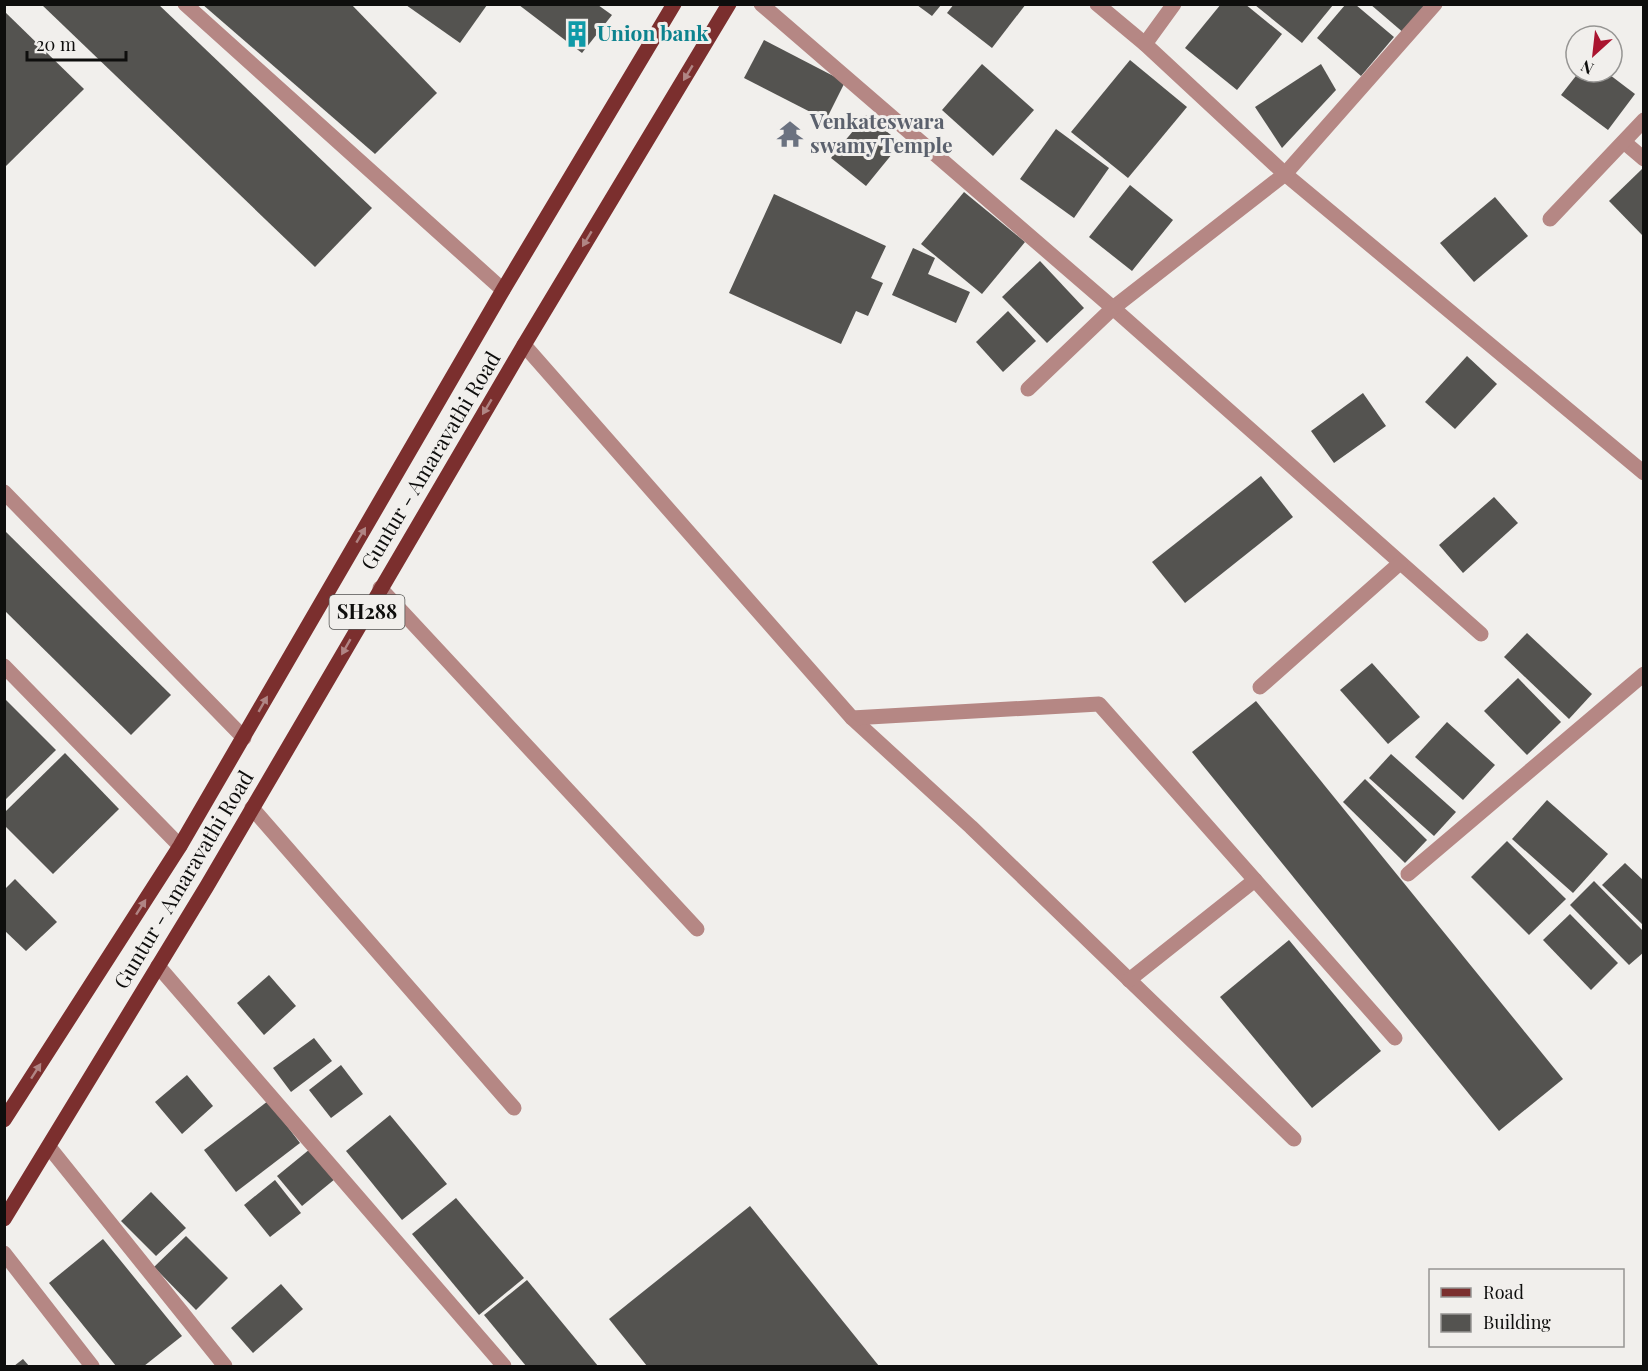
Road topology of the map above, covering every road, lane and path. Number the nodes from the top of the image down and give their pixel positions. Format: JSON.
{"nodes":[{"id":1,"x":185,"y":4,"type":"edge"},
{"id":2,"x":674,"y":4,"type":"edge"},
{"id":3,"x":729,"y":4,"type":"edge"},
{"id":4,"x":761,"y":4,"type":"edge"},
{"id":5,"x":1097,"y":4,"type":"edge"},
{"id":6,"x":1174,"y":4,"type":"edge"},
{"id":7,"x":1435,"y":4,"type":"edge"},
{"id":8,"x":1145,"y":44,"type":"junction"},
{"id":9,"x":1644,"y":120,"type":"edge"},
{"id":10,"x":1624,"y":142,"type":"junction"},
{"id":11,"x":1644,"y":159,"type":"edge"},
{"id":12,"x":1285,"y":174,"type":"junction"},
{"id":13,"x":1550,"y":219,"type":"dead end"},
{"id":14,"x":503,"y":290,"type":"junction"},
{"id":15,"x":1113,"y":308,"type":"junction"},
{"id":16,"x":524,"y":345,"type":"junction"},
{"id":17,"x":1028,"y":389,"type":"dead end"},
{"id":18,"x":1644,"y":472,"type":"edge"},
{"id":19,"x":4,"y":492,"type":"edge"},
{"id":20,"x":1400,"y":563,"type":"junction"},
{"id":21,"x":380,"y":588,"type":"junction"},
{"id":22,"x":1481,"y":634,"type":"dead end"},
{"id":23,"x":4,"y":666,"type":"edge"},
{"id":24,"x":1644,"y":674,"type":"edge"},
{"id":25,"x":1260,"y":687,"type":"dead end"},
{"id":26,"x":852,"y":718,"type":"junction"},
{"id":27,"x":244,"y":738,"type":"junction"},
{"id":28,"x":252,"y":808,"type":"junction"},
{"id":29,"x":180,"y":846,"type":"junction"},
{"id":30,"x":1408,"y":874,"type":"dead end"},
{"id":31,"x":1255,"y":880,"type":"junction"},
{"id":32,"x":697,"y":929,"type":"dead end"},
{"id":33,"x":158,"y":966,"type":"junction"},
{"id":34,"x":1129,"y":980,"type":"junction"},
{"id":35,"x":1395,"y":1038,"type":"dead end"},
{"id":36,"x":514,"y":1108,"type":"dead end"},
{"id":37,"x":5,"y":1119,"type":"edge"},
{"id":38,"x":1294,"y":1139,"type":"dead end"},
{"id":39,"x":49,"y":1147,"type":"junction"},
{"id":40,"x":4,"y":1219,"type":"edge"},
{"id":41,"x":4,"y":1253,"type":"edge"},
{"id":42,"x":93,"y":1366,"type":"edge"},
{"id":43,"x":225,"y":1366,"type":"edge"},
{"id":44,"x":504,"y":1366,"type":"edge"}],
"edges":[{"from":1,"to":14,"type":"street"},
{"from":2,"to":14,"type":"main road","name":"Guntur - Amaravathi Road","number":"SH288"},
{"from":3,"to":16,"type":"main road","name":"Guntur - Amaravathi Road","number":"SH288","one_way":true},
{"from":4,"to":15,"type":"street"},
{"from":5,"to":8,"type":"street"},
{"from":6,"to":8,"type":"street"},
{"from":7,"to":12,"type":"street"},
{"from":8,"to":12,"type":"street"},
{"from":9,"to":10,"type":"street"},
{"from":10,"to":11,"type":"street"},
{"from":10,"to":13,"type":"street"},
{"from":12,"to":15,"type":"street"},
{"from":12,"to":18,"type":"street"},
{"from":27,"to":14,"type":"main road","name":"Guntur - Amaravathi Road","number":"SH288","one_way":true},
{"from":15,"to":17,"type":"street"},
{"from":15,"to":20,"type":"street"},
{"from":16,"to":21,"type":"main road","name":"Guntur - Amaravathi Road","number":"SH288","one_way":true},
{"from":16,"to":26,"type":"street"},
{"from":19,"to":27,"type":"street"},
{"from":20,"to":22,"type":"street"},
{"from":20,"to":25,"type":"street"},
{"from":21,"to":28,"type":"main road","name":"Guntur - Amaravathi Road","number":"SH288","one_way":true},
{"from":21,"to":32,"type":"street"},
{"from":23,"to":29,"type":"street"},
{"from":24,"to":30,"type":"street"},
{"from":26,"to":31,"type":"street"},
{"from":26,"to":34,"type":"street"},
{"from":27,"to":29,"type":"main road","name":"Guntur - Amaravathi Road","number":"SH288"},
{"from":28,"to":33,"type":"main road","name":"Guntur - Amaravathi Road","number":"SH288"},
{"from":28,"to":36,"type":"street"},
{"from":37,"to":29,"type":"main road","name":"Guntur - Amaravathi Road","number":"SH288","one_way":true},
{"from":31,"to":34,"type":"street"},
{"from":31,"to":35,"type":"street"},
{"from":33,"to":39,"type":"main road","name":"Guntur - Amaravathi Road","number":"SH288"},
{"from":33,"to":44,"type":"street"},
{"from":34,"to":38,"type":"street"},
{"from":39,"to":40,"type":"main road","name":"Guntur - Amaravathi Road","number":"SH288"},
{"from":39,"to":43,"type":"street"},
{"from":41,"to":42,"type":"street"}]}
